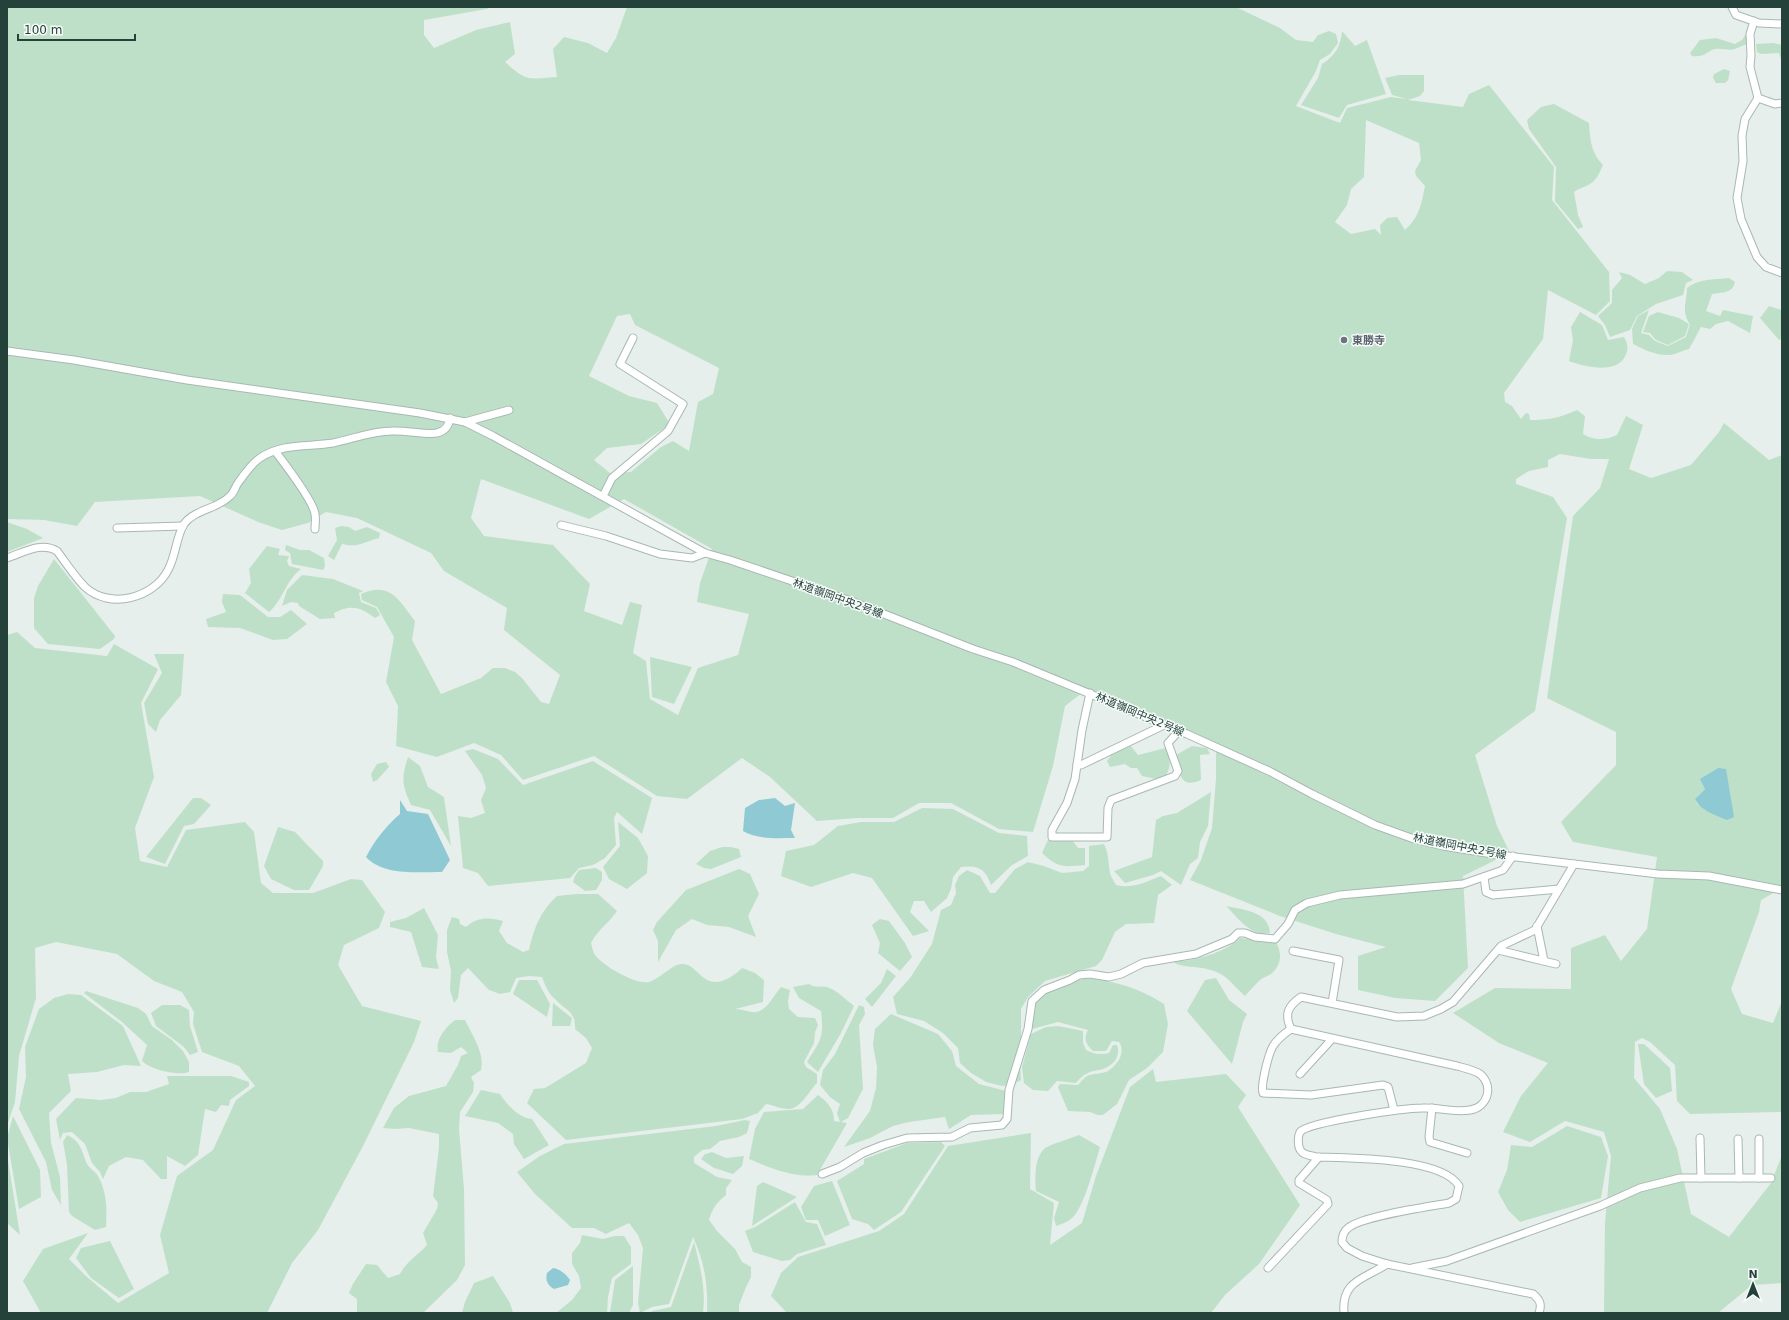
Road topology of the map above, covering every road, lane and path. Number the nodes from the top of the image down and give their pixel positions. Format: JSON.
{"nodes":[{"id":1,"x":1732,"y":7,"type":"edge"},
{"id":2,"x":1754,"y":21,"type":"junction"},
{"id":3,"x":1782,"y":24,"type":"edge"},
{"id":4,"x":1758,"y":98,"type":"junction"},
{"id":5,"x":1782,"y":102,"type":"edge"},
{"id":6,"x":1782,"y":273,"type":"edge"},
{"id":7,"x":633,"y":338,"type":"dead end"},
{"id":8,"x":7,"y":351,"type":"edge"},
{"id":9,"x":509,"y":410,"type":"dead end"},
{"id":10,"x":450,"y":418,"type":"junction"},
{"id":11,"x":465,"y":422,"type":"junction"},
{"id":12,"x":275,"y":451,"type":"junction"},
{"id":13,"x":603,"y":496,"type":"junction"},
{"id":14,"x":561,"y":525,"type":"dead end"},
{"id":15,"x":183,"y":526,"type":"junction"},
{"id":16,"x":117,"y":528,"type":"dead end"},
{"id":17,"x":314,"y":530,"type":"dead end"},
{"id":18,"x":705,"y":553,"type":"junction"},
{"id":19,"x":7,"y":558,"type":"edge"},
{"id":20,"x":1090,"y":693,"type":"junction"},
{"id":21,"x":1164,"y":725,"type":"junction"},
{"id":22,"x":1180,"y":731,"type":"junction"},
{"id":23,"x":1077,"y":764,"type":"junction"},
{"id":24,"x":1513,"y":856,"type":"junction"},
{"id":25,"x":1574,"y":864,"type":"junction"},
{"id":26,"x":1484,"y":877,"type":"junction"},
{"id":27,"x":1559,"y":889,"type":"junction"},
{"id":28,"x":1782,"y":890,"type":"edge"},
{"id":29,"x":1537,"y":926,"type":"junction"},
{"id":30,"x":1498,"y":950,"type":"junction"},
{"id":31,"x":1293,"y":951,"type":"dead end"},
{"id":32,"x":1544,"y":961,"type":"junction"},
{"id":33,"x":1556,"y":964,"type":"dead end"},
{"id":34,"x":1332,"y":1003,"type":"junction"},
{"id":35,"x":1291,"y":1029,"type":"junction"},
{"id":36,"x":1332,"y":1039,"type":"junction"},
{"id":37,"x":1300,"y":1074,"type":"dead end"},
{"id":38,"x":1432,"y":1108,"type":"junction"},
{"id":39,"x":1394,"y":1110,"type":"junction"},
{"id":40,"x":1700,"y":1138,"type":"dead end"},
{"id":41,"x":1738,"y":1139,"type":"dead end"},
{"id":42,"x":1759,"y":1139,"type":"dead end"},
{"id":43,"x":1467,"y":1153,"type":"dead end"},
{"id":44,"x":1319,"y":1157,"type":"junction"},
{"id":45,"x":822,"y":1174,"type":"dead end"},
{"id":46,"x":1701,"y":1178,"type":"junction"},
{"id":47,"x":1739,"y":1178,"type":"junction"},
{"id":48,"x":1759,"y":1178,"type":"junction"},
{"id":49,"x":1771,"y":1178,"type":"dead end"},
{"id":50,"x":1387,"y":1264,"type":"junction"},
{"id":51,"x":1268,"y":1268,"type":"dead end"},
{"id":52,"x":1408,"y":1269,"type":"junction"},
{"id":53,"x":1343,"y":1312,"type":"edge"},
{"id":54,"x":1539,"y":1313,"type":"edge"}],
"edges":[{"from":1,"to":2,"type":"street"},
{"from":2,"to":3,"type":"street"},
{"from":2,"to":4,"type":"street"},
{"from":4,"to":5,"type":"street"},
{"from":4,"to":6,"type":"street"},
{"from":7,"to":13,"type":"street"},
{"from":8,"to":10,"type":"street"},
{"from":9,"to":11,"type":"street"},
{"from":10,"to":11,"type":"street"},
{"from":10,"to":12,"type":"street"},
{"from":11,"to":13,"type":"street"},
{"from":12,"to":15,"type":"street"},
{"from":12,"to":17,"type":"street"},
{"from":13,"to":18,"type":"street"},
{"from":14,"to":18,"type":"street"},
{"from":15,"to":16,"type":"street"},
{"from":15,"to":19,"type":"street"},
{"from":18,"to":20,"type":"street","name":"林道嶺岡中央2号線"},
{"from":20,"to":21,"type":"street","name":"林道嶺岡中央2号線"},
{"from":20,"to":23,"type":"street"},
{"from":21,"to":22,"type":"street","name":"林道嶺岡中央2号線"},
{"from":21,"to":23,"type":"street"},
{"from":22,"to":23,"type":"street"},
{"from":22,"to":24,"type":"street","name":"林道嶺岡中央2号線"},
{"from":24,"to":25,"type":"street","name":"林道嶺岡中央2号線"},
{"from":24,"to":26,"type":"street"},
{"from":25,"to":27,"type":"street"},
{"from":25,"to":28,"type":"street","name":"林道嶺岡中央2号線"},
{"from":26,"to":27,"type":"street"},
{"from":26,"to":45,"type":"street"},
{"from":27,"to":29,"type":"street"},
{"from":29,"to":30,"type":"street"},
{"from":29,"to":32,"type":"street"},
{"from":30,"to":32,"type":"street"},
{"from":30,"to":34,"type":"street"},
{"from":31,"to":34,"type":"street"},
{"from":32,"to":33,"type":"street"},
{"from":34,"to":35,"type":"street"},
{"from":35,"to":36,"type":"street"},
{"from":35,"to":39,"type":"street"},
{"from":36,"to":37,"type":"street"},
{"from":36,"to":38,"type":"street"},
{"from":38,"to":39,"type":"street"},
{"from":38,"to":43,"type":"street"},
{"from":39,"to":44,"type":"street"},
{"from":40,"to":46,"type":"street"},
{"from":41,"to":47,"type":"street"},
{"from":42,"to":48,"type":"street"},
{"from":44,"to":50,"type":"street"},
{"from":44,"to":51,"type":"street"},
{"from":46,"to":47,"type":"street"},
{"from":46,"to":52,"type":"street"},
{"from":47,"to":48,"type":"street"},
{"from":48,"to":49,"type":"street"},
{"from":50,"to":52,"type":"street"},
{"from":50,"to":53,"type":"street"},
{"from":52,"to":54,"type":"street"}]}
